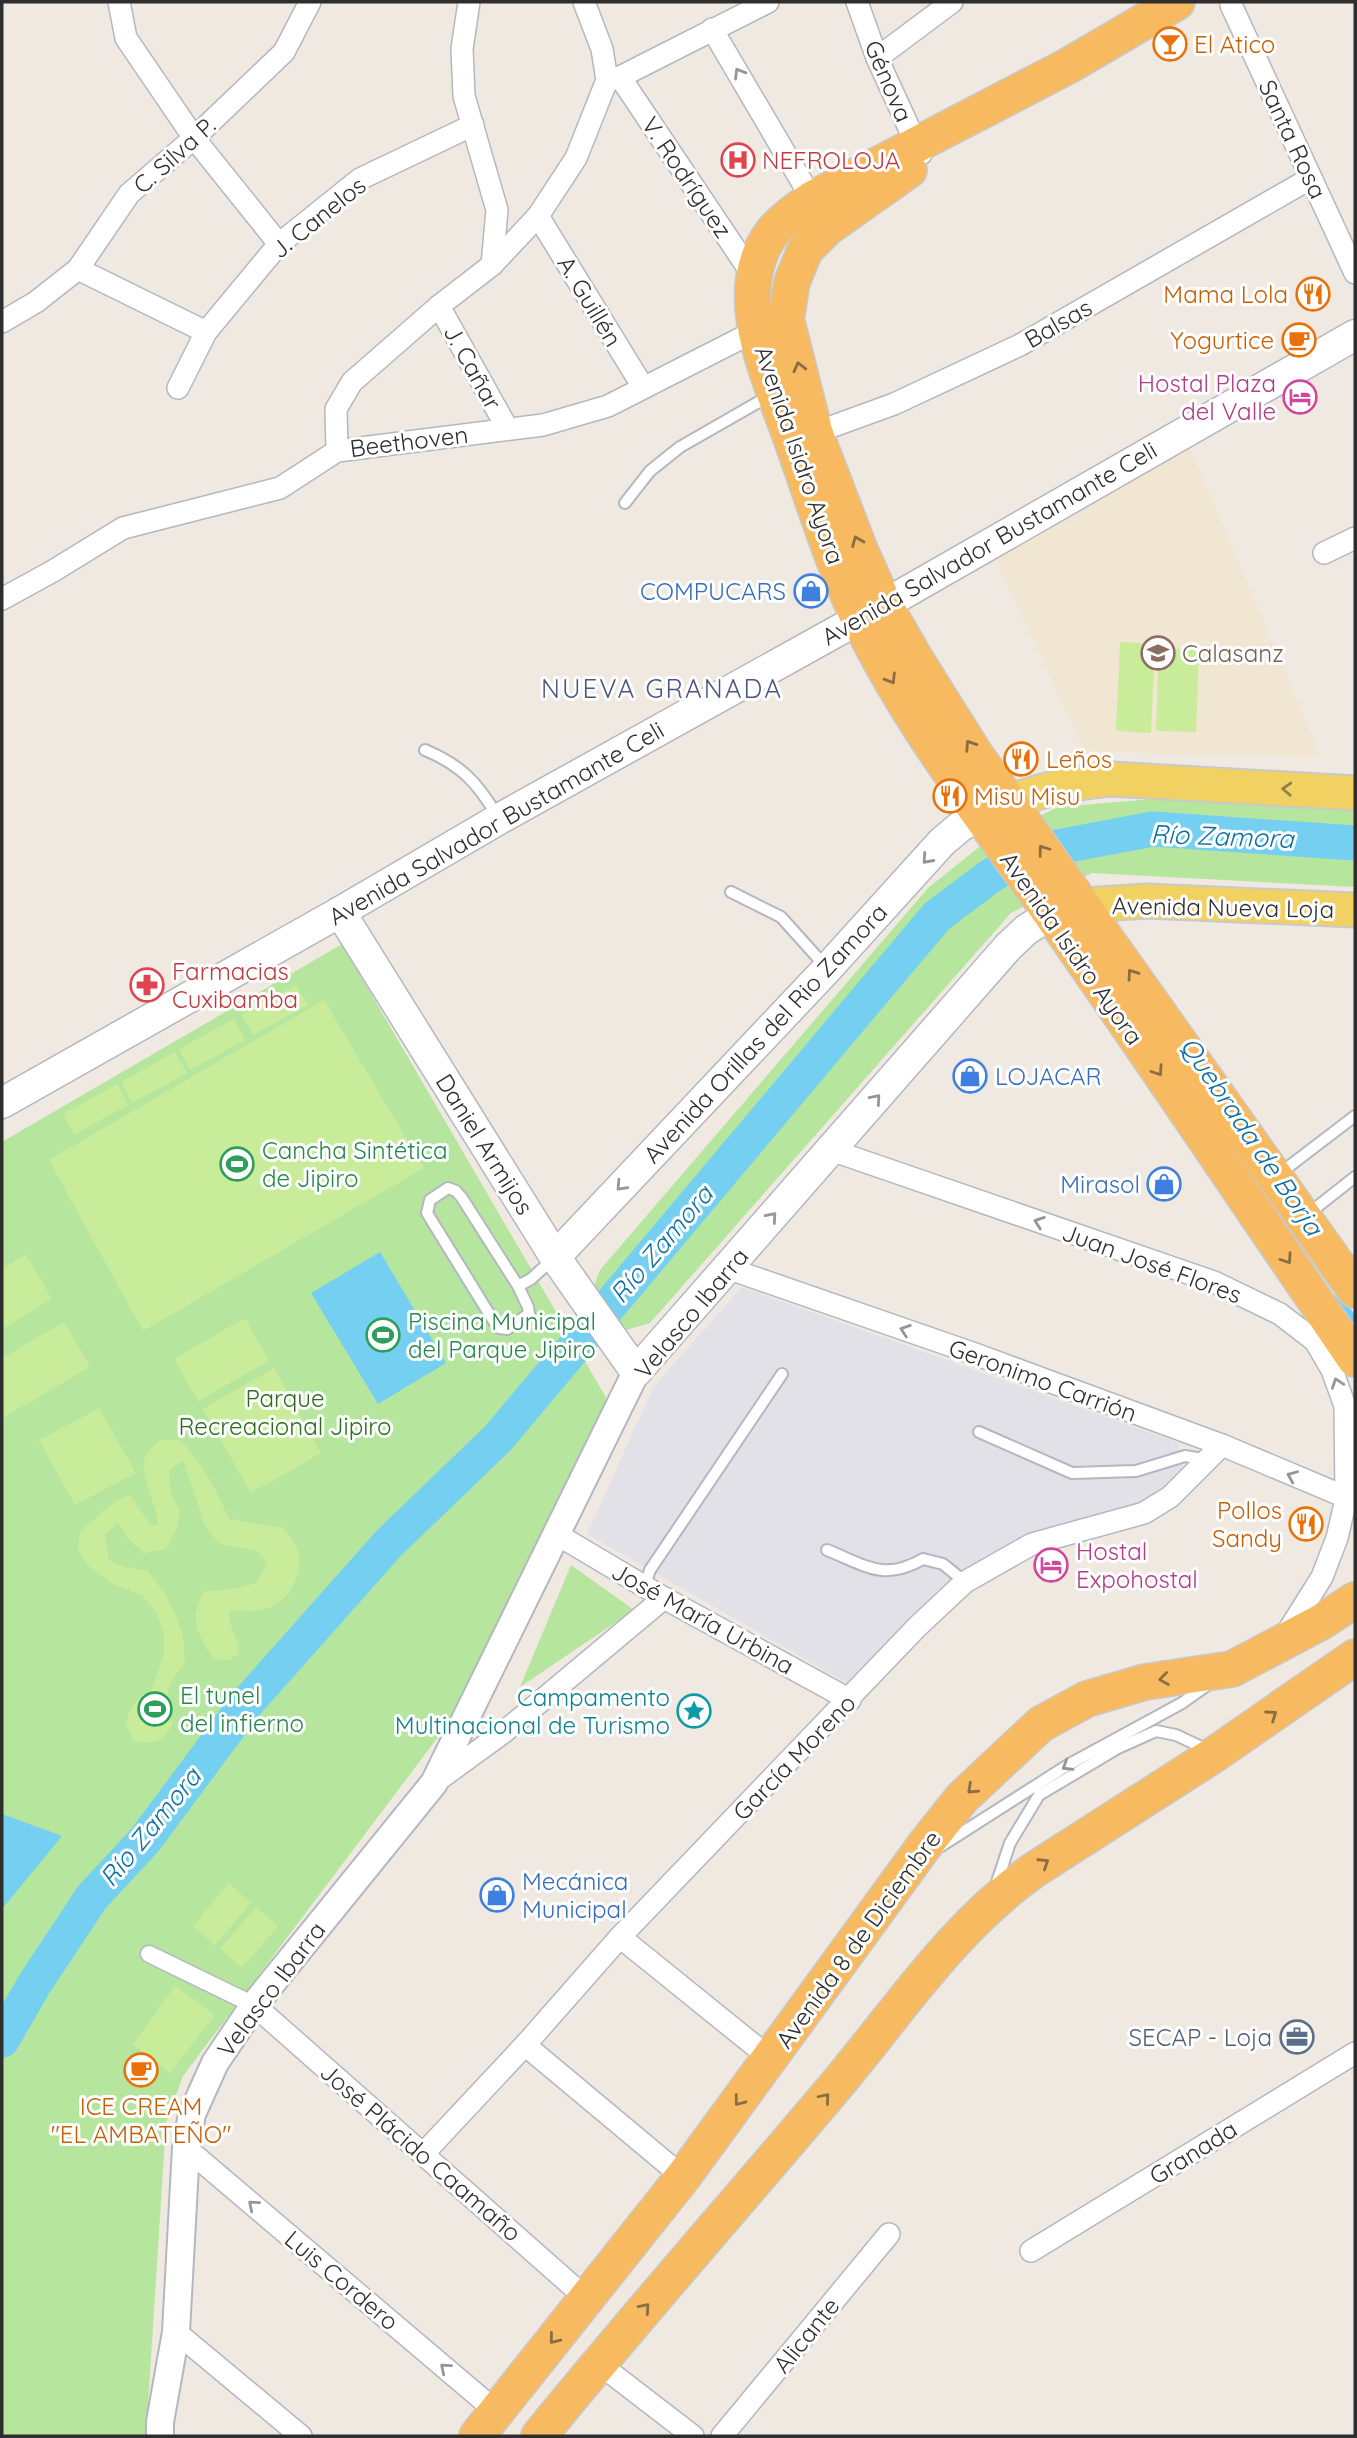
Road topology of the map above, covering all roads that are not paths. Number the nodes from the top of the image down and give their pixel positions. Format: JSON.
{"nodes":[{"id":1,"x":120,"y":2,"type":"edge"},
{"id":2,"x":310,"y":2,"type":"edge"},
{"id":3,"x":468,"y":2,"type":"edge"},
{"id":4,"x":584,"y":2,"type":"edge"},
{"id":5,"x":768,"y":2,"type":"edge"},
{"id":6,"x":857,"y":2,"type":"edge"},
{"id":7,"x":952,"y":2,"type":"edge"},
{"id":8,"x":1177,"y":2,"type":"edge"},
{"id":9,"x":1231,"y":5,"type":"dead end"},
{"id":10,"x":739,"y":9,"type":"edge"},
{"id":11,"x":712,"y":29,"type":"junction"},
{"id":12,"x":877,"y":58,"type":"junction"},
{"id":13,"x":613,"y":79,"type":"junction"},
{"id":14,"x":473,"y":125,"type":"junction"},
{"id":15,"x":194,"y":138,"type":"junction"},
{"id":16,"x":920,"y":153,"type":"junction"},
{"id":17,"x":1311,"y":178,"type":"junction"},
{"id":18,"x":812,"y":199,"type":"junction"},
{"id":19,"x":538,"y":216,"type":"junction"},
{"id":20,"x":279,"y":244,"type":"junction"},
{"id":21,"x":492,"y":265,"type":"junction"},
{"id":22,"x":78,"y":269,"type":"junction"},
{"id":23,"x":1355,"y":273,"type":"edge"},
{"id":24,"x":754,"y":277,"type":"junction"},
{"id":25,"x":439,"y":306,"type":"junction"},
{"id":26,"x":2,"y":321,"type":"edge"},
{"id":27,"x":772,"y":324,"type":"junction"},
{"id":28,"x":205,"y":332,"type":"junction"},
{"id":29,"x":1355,"y":335,"type":"edge"},
{"id":30,"x":642,"y":387,"type":"junction"},
{"id":31,"x":178,"y":388,"type":"dead end"},
{"id":32,"x":775,"y":392,"type":"junction"},
{"id":33,"x":507,"y":428,"type":"junction"},
{"id":34,"x":803,"y":437,"type":"junction"},
{"id":35,"x":337,"y":451,"type":"junction"},
{"id":36,"x":625,"y":503,"type":"dead end"},
{"id":37,"x":1355,"y":538,"type":"edge"},
{"id":38,"x":1324,"y":553,"type":"dead end"},
{"id":39,"x":2,"y":599,"type":"edge"},
{"id":40,"x":872,"y":611,"type":"junction"},
{"id":41,"x":425,"y":750,"type":"dead end"},
{"id":42,"x":1355,"y":793,"type":"edge"},
{"id":43,"x":997,"y":813,"type":"junction"},
{"id":44,"x":499,"y":819,"type":"junction"},
{"id":45,"x":731,"y":892,"type":"dead end"},
{"id":46,"x":1062,"y":903,"type":"junction"},
{"id":47,"x":1355,"y":910,"type":"edge"},
{"id":48,"x":340,"y":912,"type":"junction"},
{"id":49,"x":827,"y":969,"type":"junction"},
{"id":50,"x":2,"y":1103,"type":"edge"},
{"id":51,"x":1355,"y":1116,"type":"edge"},
{"id":52,"x":831,"y":1150,"type":"junction"},
{"id":53,"x":1250,"y":1166,"type":"junction"},
{"id":54,"x":1355,"y":1177,"type":"edge"},
{"id":55,"x":1304,"y":1216,"type":"junction"},
{"id":56,"x":555,"y":1257,"type":"junction"},
{"id":57,"x":727,"y":1268,"type":"junction"},
{"id":58,"x":517,"y":1286,"type":"junction"},
{"id":59,"x":1355,"y":1290,"type":"edge"},
{"id":60,"x":1355,"y":1359,"type":"edge"},
{"id":61,"x":636,"y":1372,"type":"junction"},
{"id":62,"x":782,"y":1374,"type":"dead end"},
{"id":63,"x":979,"y":1432,"type":"dead end"},
{"id":64,"x":1215,"y":1453,"type":"junction"},
{"id":65,"x":1351,"y":1500,"type":"edge"},
{"id":66,"x":558,"y":1535,"type":"junction"},
{"id":67,"x":827,"y":1549,"type":"dead end"},
{"id":68,"x":965,"y":1582,"type":"junction"},
{"id":69,"x":645,"y":1585,"type":"junction"},
{"id":70,"x":664,"y":1598,"type":"junction"},
{"id":71,"x":1355,"y":1600,"type":"edge"},
{"id":72,"x":1281,"y":1644,"type":"junction"},
{"id":73,"x":1354,"y":1658,"type":"edge"},
{"id":74,"x":1232,"y":1670,"type":"junction"},
{"id":75,"x":850,"y":1700,"type":"junction"},
{"id":76,"x":1216,"y":1754,"type":"junction"},
{"id":77,"x":435,"y":1783,"type":"junction"},
{"id":78,"x":908,"y":1867,"type":"junction"},
{"id":79,"x":990,"y":1904,"type":"junction"},
{"id":80,"x":620,"y":1937,"type":"junction"},
{"id":81,"x":149,"y":1954,"type":"dead end"},
{"id":82,"x":254,"y":2006,"type":"junction"},
{"id":83,"x":525,"y":2045,"type":"junction"},
{"id":84,"x":1355,"y":2053,"type":"edge"},
{"id":85,"x":771,"y":2059,"type":"junction"},
{"id":86,"x":186,"y":2148,"type":"junction"},
{"id":87,"x":424,"y":2153,"type":"junction"},
{"id":88,"x":683,"y":2177,"type":"junction"},
{"id":89,"x":889,"y":2234,"type":"dead end"},
{"id":90,"x":1031,"y":2251,"type":"dead end"},
{"id":91,"x":587,"y":2299,"type":"junction"},
{"id":92,"x":176,"y":2332,"type":"junction"},
{"id":93,"x":598,"y":2363,"type":"junction"},
{"id":94,"x":487,"y":2424,"type":"edge"},
{"id":95,"x":160,"y":2436,"type":"edge"},
{"id":96,"x":301,"y":2436,"type":"edge"},
{"id":97,"x":540,"y":2436,"type":"edge"},
{"id":98,"x":693,"y":2436,"type":"edge"},
{"id":99,"x":722,"y":2436,"type":"edge"}],
"edges":[{"from":1,"to":15,"type":"street"},
{"from":2,"to":15,"type":"street","name":"C. Silva P."},
{"from":3,"to":14,"type":"street"},
{"from":4,"to":13,"type":"street"},
{"from":5,"to":10,"type":"street"},
{"from":6,"to":12,"type":"street","name":"Génova"},
{"from":7,"to":12,"type":"street"},
{"from":8,"to":16,"type":"highway","name":"Avenida Isidro Ayora"},
{"from":9,"to":17,"type":"street","name":"Santa Rosa"},
{"from":10,"to":11,"type":"street"},
{"from":11,"to":13,"type":"street"},
{"from":18,"to":11,"type":"street","one_way":true},
{"from":12,"to":16,"type":"street","name":"Génova"},
{"from":13,"to":19,"type":"street"},
{"from":13,"to":24,"type":"street","name":"V. Rodríguez"},
{"from":14,"to":20,"type":"street","name":"J. Canelos"},
{"from":14,"to":21,"type":"street"},
{"from":15,"to":20,"type":"street"},
{"from":15,"to":22,"type":"street","name":"C. Silva P."},
{"from":16,"to":18,"type":"highway","name":"Avenida Isidro Ayora"},
{"from":16,"to":27,"type":"highway","name":"Avenida Isidro Ayora"},
{"from":17,"to":23,"type":"street","name":"Santa Rosa"},
{"from":17,"to":34,"type":"street","name":"Balsas"},
{"from":18,"to":24,"type":"highway","name":"Avenida Isidro Ayora"},
{"from":19,"to":21,"type":"street"},
{"from":19,"to":30,"type":"street","name":"A. Guillén"},
{"from":20,"to":28,"type":"street","name":"J. Canelos"},
{"from":21,"to":25,"type":"street"},
{"from":22,"to":26,"type":"street","name":"C. Silva P."},
{"from":22,"to":28,"type":"street"},
{"from":24,"to":27,"type":"highway","name":"Avenida Isidro Ayora"},
{"from":25,"to":33,"type":"street","name":"J. Cañar"},
{"from":25,"to":35,"type":"street"},
{"from":27,"to":30,"type":"street","name":"Beethoven"},
{"from":27,"to":32,"type":"highway","name":"Avenida Isidro Ayora"},
{"from":34,"to":27,"type":"highway","name":"Avenida Isidro Ayora","one_way":true},
{"from":28,"to":31,"type":"street","name":"J. Canelos"},
{"from":29,"to":40,"type":"main road","name":"Avenida Salvador Bustamante Celi"},
{"from":30,"to":33,"type":"street","name":"Beethoven"},
{"from":32,"to":34,"type":"highway","name":"Avenida Isidro Ayora"},
{"from":32,"to":36,"type":"lane"},
{"from":33,"to":35,"type":"street","name":"Beethoven"},
{"from":34,"to":40,"type":"highway","name":"Avenida Isidro Ayora"},
{"from":35,"to":39,"type":"street","name":"Beethoven"},
{"from":37,"to":38,"type":"street"},
{"from":40,"to":43,"type":"highway","name":"Avenida Isidro Ayora"},
{"from":40,"to":44,"type":"main road","name":"Avenida Salvador Bustamante Celi"},
{"from":41,"to":44,"type":"lane"},
{"from":42,"to":43,"type":"main road","one_way":true},
{"from":43,"to":46,"type":"highway","name":"Avenida Isidro Ayora"},
{"from":43,"to":49,"type":"main road","name":"Avenida Orillas del Rio Zamora","one_way":true},
{"from":44,"to":48,"type":"main road","name":"Avenida Salvador Bustamante Celi"},
{"from":45,"to":49,"type":"lane"},
{"from":46,"to":47,"type":"main road","name":"Avenida Nueva Loja"},
{"from":52,"to":46,"type":"main road","name":"Velasco Ibarra","one_way":true},
{"from":46,"to":53,"type":"highway","name":"Avenida Isidro Ayora"},
{"from":48,"to":50,"type":"main road","name":"Avenida Salvador Bustamante Celi"},
{"from":48,"to":56,"type":"main road","name":"Daniel Armijos"},
{"from":49,"to":56,"type":"main road","name":"Avenida Orillas del Rio Zamora","one_way":true},
{"from":51,"to":53,"type":"lane"},
{"from":57,"to":52,"type":"main road","name":"Velasco Ibarra","one_way":true},
{"from":65,"to":52,"type":"street","name":"Juan José Flores","one_way":true},
{"from":53,"to":55,"type":"highway","name":"Avenida Isidro Ayora"},
{"from":53,"to":60,"type":"highway","name":"Avenida Isidro Ayora","one_way":true},
{"from":54,"to":55,"type":"lane"},
{"from":55,"to":59,"type":"highway","name":"Avenida Isidro Ayora"},
{"from":56,"to":58,"type":"lane"},
{"from":56,"to":61,"type":"main road","name":"Daniel Armijos"},
{"from":57,"to":61,"type":"main road","name":"Velasco Ibarra"},
{"from":64,"to":57,"type":"street","name":"Geronimo Carrión","one_way":true},
{"from":58,"to":58,"type":"lane"},
{"from":61,"to":66,"type":"street","name":"Velasco Ibarra"},
{"from":62,"to":69,"type":"lane"},
{"from":63,"to":64,"type":"lane"},
{"from":65,"to":64,"type":"street","name":"Geronimo Carrión","one_way":true},
{"from":64,"to":68,"type":"street","name":"García Moreno"},
{"from":65,"to":72,"type":"street","name":"Juan José Flores"},
{"from":66,"to":69,"type":"street","name":"José María Urbina"},
{"from":66,"to":77,"type":"street","name":"Velasco Ibarra"},
{"from":67,"to":68,"type":"lane"},
{"from":68,"to":75,"type":"street","name":"García Moreno"},
{"from":69,"to":70,"type":"street","name":"José María Urbina"},
{"from":70,"to":75,"type":"street","name":"José María Urbina"},
{"from":70,"to":77,"type":"street","name":"Velasco Ibarra"},
{"from":71,"to":72,"type":"highway","name":"Avenida 8 de Diciembre"},
{"from":72,"to":74,"type":"highway","name":"Avenida 8 de Diciembre"},
{"from":76,"to":73,"type":"highway","one_way":true},
{"from":74,"to":78,"type":"lane","one_way":true},
{"from":74,"to":78,"type":"highway","name":"Avenida 8 de Diciembre","one_way":true},
{"from":75,"to":80,"type":"street","name":"García Moreno"},
{"from":79,"to":76,"type":"highway","one_way":true},
{"from":76,"to":79,"type":"lane"},
{"from":77,"to":82,"type":"street","name":"Velasco Ibarra"},
{"from":78,"to":85,"type":"highway","name":"Avenida 8 de Diciembre"},
{"from":93,"to":79,"type":"highway","one_way":true},
{"from":80,"to":83,"type":"street","name":"García Moreno"},
{"from":80,"to":85,"type":"street"},
{"from":81,"to":82,"type":"street"},
{"from":82,"to":86,"type":"street","name":"Velasco Ibarra"},
{"from":82,"to":87,"type":"street","name":"José Plácido Caamaño"},
{"from":83,"to":87,"type":"street","name":"García Moreno"},
{"from":83,"to":88,"type":"street"},
{"from":84,"to":90,"type":"street","name":"Granada"},
{"from":85,"to":88,"type":"highway","name":"Avenida 8 de Diciembre","one_way":true},
{"from":86,"to":92,"type":"street","name":"Velasco Ibarra"},
{"from":94,"to":86,"type":"street","name":"Luis Cordero","one_way":true},
{"from":87,"to":91,"type":"street","name":"José Plácido Caamaño"},
{"from":88,"to":91,"type":"highway","name":"Avenida 8 de Diciembre"},
{"from":89,"to":99,"type":"street","name":"Alicante"},
{"from":91,"to":94,"type":"highway","name":"Avenida 8 de Diciembre","one_way":true},
{"from":92,"to":95,"type":"street","name":"Velasco Ibarra"},
{"from":92,"to":96,"type":"street"},
{"from":93,"to":97,"type":"highway"},
{"from":93,"to":98,"type":"street"}]}
